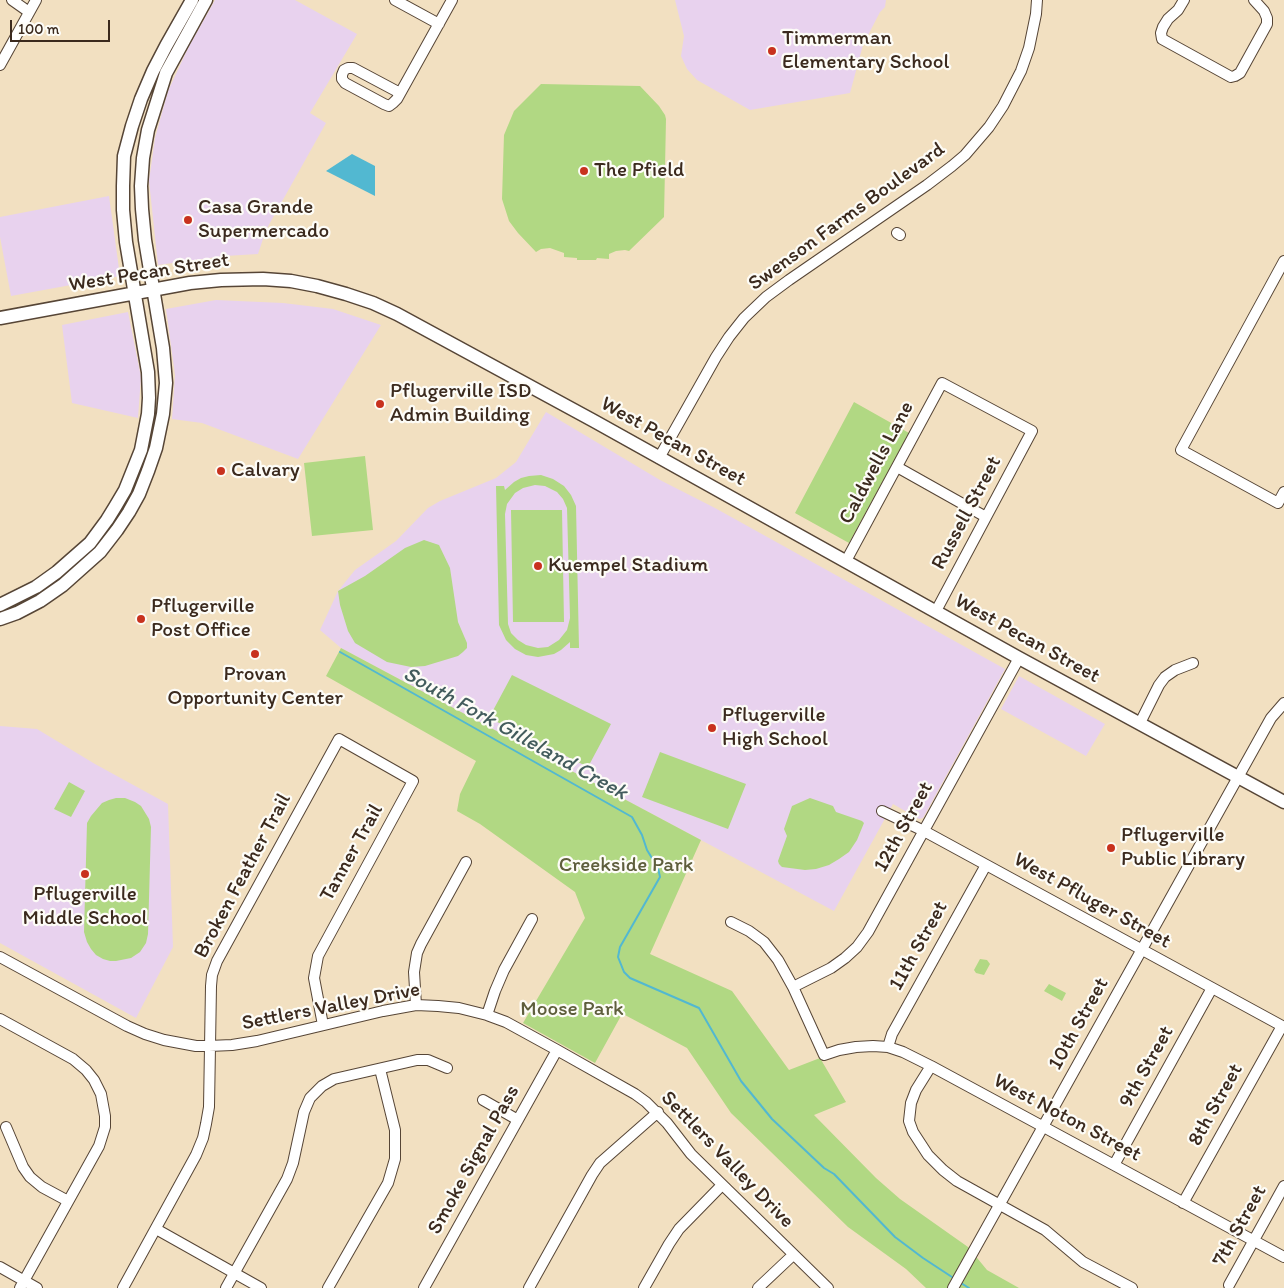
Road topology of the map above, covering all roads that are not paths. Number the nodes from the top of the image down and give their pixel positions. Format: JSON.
{"nodes":[{"id":1,"x":12,"y":0,"type":"edge"},
{"id":2,"x":36,"y":0,"type":"edge"},
{"id":3,"x":396,"y":0,"type":"edge"},
{"id":4,"x":452,"y":0,"type":"edge"},
{"id":5,"x":1037,"y":0,"type":"edge"},
{"id":6,"x":1184,"y":0,"type":"edge"},
{"id":7,"x":1254,"y":0,"type":"edge"},
{"id":8,"x":195,"y":2,"type":"edge"},
{"id":9,"x":29,"y":12,"type":"junction"},
{"id":10,"x":439,"y":24,"type":"junction"},
{"id":11,"x":0,"y":65,"type":"edge"},
{"id":12,"x":374,"y":79,"type":"junction"},
{"id":13,"x":400,"y":93,"type":"junction"},
{"id":14,"x":366,"y":95,"type":"junction"},
{"id":15,"x":132,"y":126,"type":"junction"},
{"id":16,"x":148,"y":130,"type":"junction"},
{"id":17,"x":1284,"y":261,"type":"edge"},
{"id":18,"x":153,"y":290,"type":"junction"},
{"id":19,"x":135,"y":294,"type":"junction"},
{"id":20,"x":0,"y":318,"type":"edge"},
{"id":21,"x":942,"y":383,"type":"joint"},
{"id":22,"x":148,"y":414,"type":"junction"},
{"id":23,"x":163,"y":414,"type":"junction"},
{"id":24,"x":659,"y":458,"type":"junction"},
{"id":25,"x":896,"y":466,"type":"junction"},
{"id":26,"x":1284,"y":492,"type":"edge"},
{"id":27,"x":986,"y":517,"type":"junction"},
{"id":28,"x":90,"y":543,"type":"junction"},
{"id":29,"x":100,"y":552,"type":"junction"},
{"id":30,"x":846,"y":561,"type":"junction"},
{"id":31,"x":6,"y":603,"type":"edge"},
{"id":32,"x":936,"y":611,"type":"junction"},
{"id":33,"x":17,"y":613,"type":"junction"},
{"id":34,"x":0,"y":620,"type":"edge"},
{"id":35,"x":1019,"y":658,"type":"junction"},
{"id":36,"x":1193,"y":663,"type":"dead end"},
{"id":37,"x":1284,"y":703,"type":"edge"},
{"id":38,"x":1140,"y":723,"type":"junction"},
{"id":39,"x":338,"y":739,"type":"joint"},
{"id":40,"x":1238,"y":777,"type":"junction"},
{"id":41,"x":1284,"y":802,"type":"edge"},
{"id":42,"x":882,"y":811,"type":"dead end"},
{"id":43,"x":924,"y":831,"type":"junction"},
{"id":44,"x":466,"y":862,"type":"dead end"},
{"id":45,"x":986,"y":864,"type":"junction"},
{"id":46,"x":532,"y":919,"type":"dead end"},
{"id":47,"x":730,"y":922,"type":"dead end"},
{"id":48,"x":1142,"y":949,"type":"junction"},
{"id":49,"x":1,"y":960,"type":"edge"},
{"id":50,"x":793,"y":987,"type":"junction"},
{"id":51,"x":1212,"y":988,"type":"junction"},
{"id":52,"x":416,"y":1005,"type":"junction"},
{"id":53,"x":487,"y":1015,"type":"junction"},
{"id":54,"x":0,"y":1019,"type":"edge"},
{"id":55,"x":323,"y":1025,"type":"junction"},
{"id":56,"x":1283,"y":1026,"type":"edge"},
{"id":57,"x":209,"y":1046,"type":"junction"},
{"id":58,"x":888,"y":1048,"type":"junction"},
{"id":59,"x":557,"y":1050,"type":"junction"},
{"id":60,"x":931,"y":1066,"type":"junction"},
{"id":61,"x":447,"y":1068,"type":"dead end"},
{"id":62,"x":380,"y":1069,"type":"junction"},
{"id":63,"x":483,"y":1100,"type":"dead end"},
{"id":64,"x":658,"y":1112,"type":"junction"},
{"id":65,"x":518,"y":1120,"type":"junction"},
{"id":66,"x":6,"y":1127,"type":"dead end"},
{"id":67,"x":1043,"y":1127,"type":"junction"},
{"id":68,"x":1114,"y":1165,"type":"junction"},
{"id":69,"x":722,"y":1185,"type":"junction"},
{"id":70,"x":1284,"y":1186,"type":"edge"},
{"id":71,"x":68,"y":1201,"type":"junction"},
{"id":72,"x":1183,"y":1203,"type":"junction"},
{"id":73,"x":1000,"y":1205,"type":"junction"},
{"id":74,"x":156,"y":1229,"type":"junction"},
{"id":75,"x":1254,"y":1241,"type":"junction"},
{"id":76,"x":793,"y":1256,"type":"junction"},
{"id":77,"x":1284,"y":1257,"type":"edge"},
{"id":78,"x":0,"y":1267,"type":"edge"},
{"id":79,"x":234,"y":1273,"type":"junction"},
{"id":80,"x":22,"y":1284,"type":"edge"},
{"id":81,"x":1229,"y":1284,"type":"dead end"},
{"id":82,"x":37,"y":1288,"type":"edge"},
{"id":83,"x":123,"y":1288,"type":"edge"},
{"id":84,"x":226,"y":1288,"type":"edge"},
{"id":85,"x":260,"y":1288,"type":"edge"},
{"id":86,"x":328,"y":1288,"type":"edge"},
{"id":87,"x":424,"y":1288,"type":"edge"},
{"id":88,"x":529,"y":1288,"type":"edge"},
{"id":89,"x":644,"y":1288,"type":"edge"},
{"id":90,"x":758,"y":1288,"type":"edge"},
{"id":91,"x":828,"y":1288,"type":"edge"},
{"id":92,"x":953,"y":1288,"type":"edge"},
{"id":93,"x":1132,"y":1288,"type":"edge"}],
"edges":[{"from":1,"to":9,"type":"street"},
{"from":2,"to":9,"type":"street"},
{"from":3,"to":10,"type":"street"},
{"from":4,"to":10,"type":"street"},
{"from":5,"to":24,"type":"street","name":"Swenson Farms Boulevard"},
{"from":6,"to":7,"type":"street"},
{"from":8,"to":15,"type":"main road"},
{"from":8,"to":16,"type":"main road"},
{"from":9,"to":11,"type":"street"},
{"from":10,"to":13,"type":"street"},
{"from":12,"to":13,"type":"street"},
{"from":12,"to":14,"type":"street"},
{"from":12,"to":14,"type":"street"},
{"from":13,"to":14,"type":"street"},
{"from":15,"to":16,"type":"main road"},
{"from":15,"to":19,"type":"main road"},
{"from":16,"to":18,"type":"main road"},
{"from":17,"to":26,"type":"street"},
{"from":18,"to":19,"type":"main road","name":"West Pecan Street"},
{"from":18,"to":23,"type":"main road"},
{"from":18,"to":24,"type":"main road","name":"West Pecan Street"},
{"from":19,"to":20,"type":"main road","name":"West Pecan Street"},
{"from":19,"to":22,"type":"main road"},
{"from":21,"to":25,"type":"street","name":"Caldwells Lane"},
{"from":21,"to":27,"type":"street","name":"Russell Street"},
{"from":22,"to":23,"type":"main road"},
{"from":22,"to":28,"type":"main road"},
{"from":23,"to":29,"type":"main road"},
{"from":24,"to":30,"type":"main road","name":"West Pecan Street"},
{"from":25,"to":27,"type":"street"},
{"from":25,"to":30,"type":"street","name":"Caldwells Lane"},
{"from":27,"to":32,"type":"street","name":"Russell Street"},
{"from":28,"to":29,"type":"main road"},
{"from":28,"to":31,"type":"main road"},
{"from":29,"to":33,"type":"main road"},
{"from":30,"to":32,"type":"main road","name":"West Pecan Street"},
{"from":31,"to":33,"type":"main road"},
{"from":32,"to":35,"type":"main road","name":"West Pecan Street"},
{"from":33,"to":34,"type":"main road"},
{"from":35,"to":38,"type":"main road","name":"West Pecan Street"},
{"from":35,"to":43,"type":"street","name":"12th Street"},
{"from":36,"to":38,"type":"street"},
{"from":37,"to":40,"type":"street","name":"10th Street"},
{"from":38,"to":40,"type":"main road","name":"West Pecan Street"},
{"from":39,"to":55,"type":"street","name":"Tanner Trail"},
{"from":39,"to":57,"type":"street","name":"Broken Feather Trail"},
{"from":40,"to":41,"type":"main road","name":"West Pecan Street"},
{"from":40,"to":48,"type":"street","name":"10th Street"},
{"from":42,"to":43,"type":"street","name":"West Pfluger Street"},
{"from":43,"to":45,"type":"street","name":"West Pfluger Street"},
{"from":43,"to":50,"type":"street","name":"12th Street"},
{"from":44,"to":52,"type":"street"},
{"from":45,"to":48,"type":"street","name":"West Pfluger Street"},
{"from":45,"to":58,"type":"street","name":"11th Street"},
{"from":46,"to":53,"type":"street"},
{"from":47,"to":50,"type":"street"},
{"from":48,"to":51,"type":"street","name":"West Pfluger Street"},
{"from":48,"to":67,"type":"street","name":"10th Street"},
{"from":49,"to":57,"type":"street","name":"Settlers Valley Drive"},
{"from":50,"to":58,"type":"street","name":"West Noton Street"},
{"from":51,"to":56,"type":"street","name":"West Pfluger Street"},
{"from":51,"to":68,"type":"street","name":"9th Street"},
{"from":52,"to":53,"type":"street","name":"Settlers Valley Drive"},
{"from":52,"to":55,"type":"street","name":"Settlers Valley Drive"},
{"from":53,"to":59,"type":"street","name":"Settlers Valley Drive"},
{"from":54,"to":71,"type":"street"},
{"from":55,"to":57,"type":"street","name":"Settlers Valley Drive"},
{"from":56,"to":72,"type":"street","name":"8th Street"},
{"from":57,"to":74,"type":"street","name":"Broken Feather Trail"},
{"from":58,"to":60,"type":"street","name":"West Noton Street"},
{"from":59,"to":64,"type":"street","name":"Settlers Valley Drive"},
{"from":59,"to":65,"type":"street","name":"Smoke Signal Pass"},
{"from":60,"to":67,"type":"street","name":"West Noton Street"},
{"from":60,"to":73,"type":"street"},
{"from":61,"to":62,"type":"street"},
{"from":62,"to":79,"type":"street"},
{"from":62,"to":86,"type":"street"},
{"from":63,"to":65,"type":"street"},
{"from":64,"to":69,"type":"street","name":"Settlers Valley Drive"},
{"from":64,"to":88,"type":"street"},
{"from":65,"to":87,"type":"street","name":"Smoke Signal Pass"},
{"from":66,"to":71,"type":"street"},
{"from":67,"to":68,"type":"street","name":"West Noton Street"},
{"from":67,"to":73,"type":"street","name":"10th Street"},
{"from":68,"to":72,"type":"street","name":"West Noton Street"},
{"from":69,"to":76,"type":"street","name":"Settlers Valley Drive"},
{"from":69,"to":89,"type":"street"},
{"from":70,"to":75,"type":"street","name":"7th Street"},
{"from":71,"to":80,"type":"street"},
{"from":72,"to":75,"type":"street","name":"West Noton Street"},
{"from":73,"to":92,"type":"street","name":"10th Street"},
{"from":73,"to":93,"type":"street"},
{"from":74,"to":79,"type":"street"},
{"from":74,"to":83,"type":"street","name":"Broken Feather Trail"},
{"from":75,"to":77,"type":"street","name":"West Noton Street"},
{"from":75,"to":81,"type":"street","name":"7th Street"},
{"from":76,"to":90,"type":"street"},
{"from":76,"to":91,"type":"street","name":"Settlers Valley Drive"},
{"from":78,"to":80,"type":"street"},
{"from":79,"to":84,"type":"street"},
{"from":79,"to":85,"type":"street"},
{"from":80,"to":82,"type":"street"}]}
